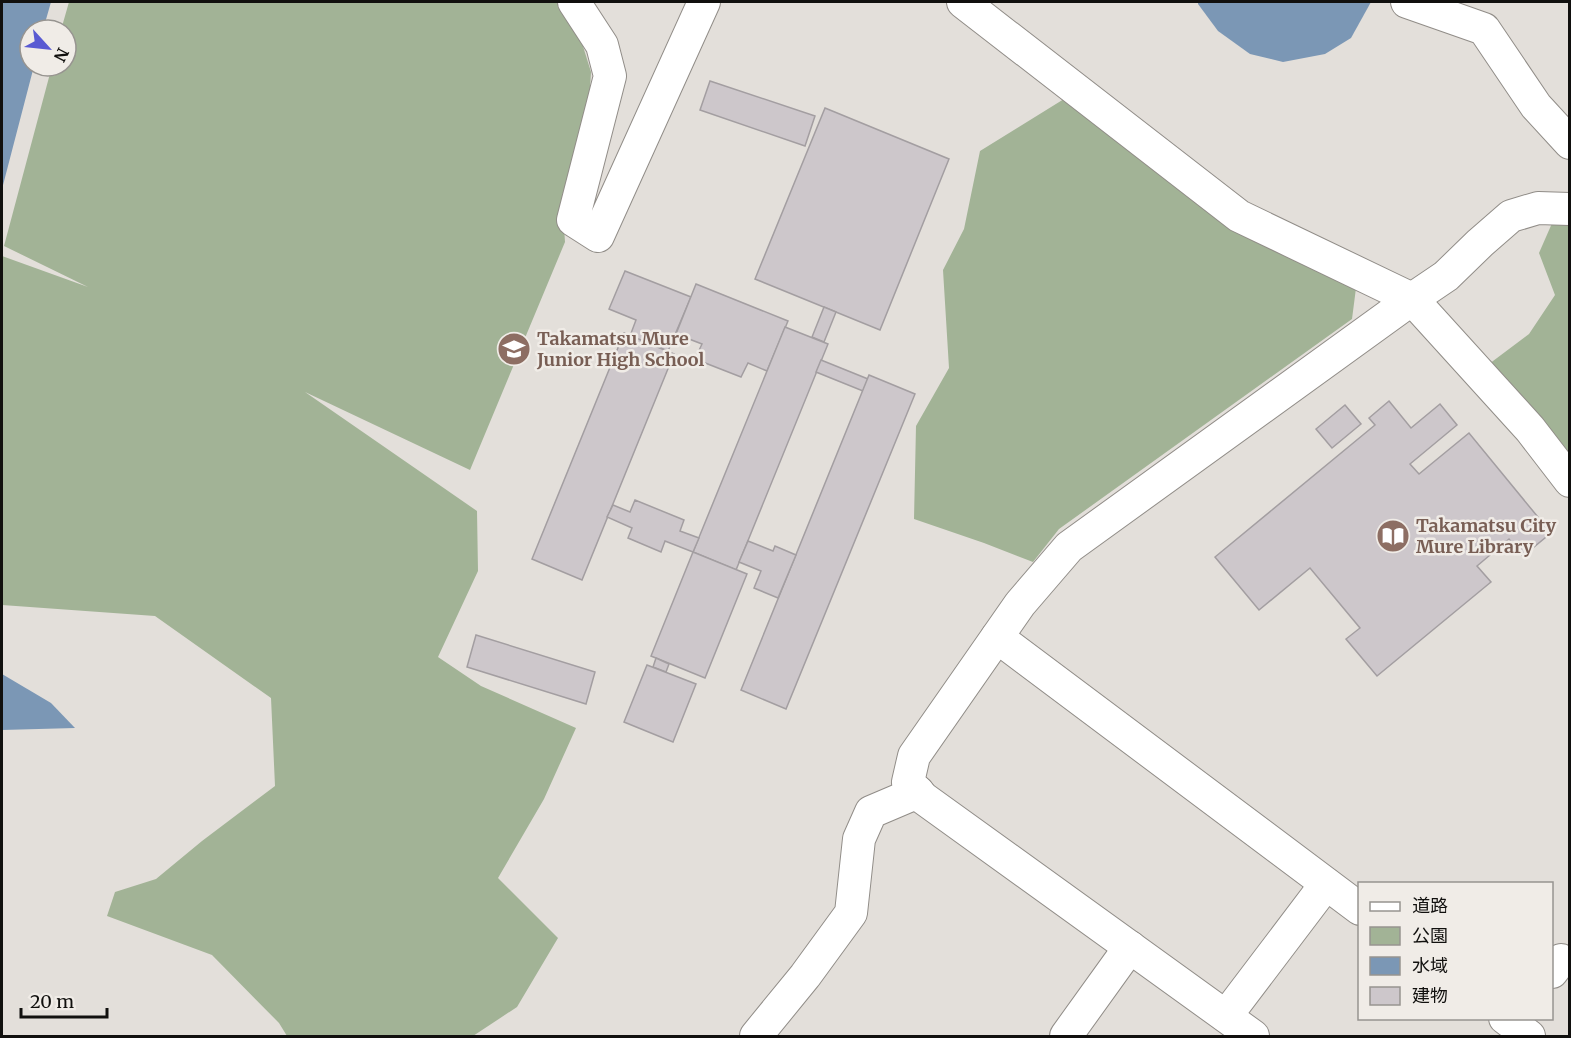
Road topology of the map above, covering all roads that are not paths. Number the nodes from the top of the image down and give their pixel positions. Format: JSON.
{"nodes":[{"id":1,"x":574,"y":2,"type":"edge"},
{"id":2,"x":704,"y":2,"type":"edge"},
{"id":3,"x":963,"y":2,"type":"edge"},
{"id":4,"x":1407,"y":2,"type":"edge"},
{"id":5,"x":1569,"y":143,"type":"edge"},
{"id":6,"x":1569,"y":209,"type":"edge"},
{"id":7,"x":1412,"y":299,"type":"junction"},
{"id":8,"x":1569,"y":481,"type":"edge"},
{"id":9,"x":997,"y":637,"type":"junction"},
{"id":10,"x":918,"y":792,"type":"junction"},
{"id":11,"x":1326,"y":884,"type":"junction"},
{"id":12,"x":1358,"y":908,"type":"edge"},
{"id":13,"x":1130,"y":947,"type":"junction"},
{"id":14,"x":1226,"y":1016,"type":"junction"},
{"id":15,"x":756,"y":1036,"type":"edge"},
{"id":16,"x":1066,"y":1036,"type":"edge"},
{"id":17,"x":1252,"y":1036,"type":"edge"}],
"edges":[{"from":1,"to":2,"type":"street"},
{"from":3,"to":7,"type":"street"},
{"from":4,"to":5,"type":"street"},
{"from":6,"to":7,"type":"street"},
{"from":7,"to":8,"type":"street"},
{"from":7,"to":9,"type":"street"},
{"from":9,"to":10,"type":"street"},
{"from":9,"to":11,"type":"street"},
{"from":10,"to":13,"type":"street"},
{"from":10,"to":15,"type":"street"},
{"from":11,"to":12,"type":"street"},
{"from":11,"to":14,"type":"street"},
{"from":13,"to":14,"type":"street"},
{"from":13,"to":16,"type":"street"},
{"from":14,"to":17,"type":"street"}]}
